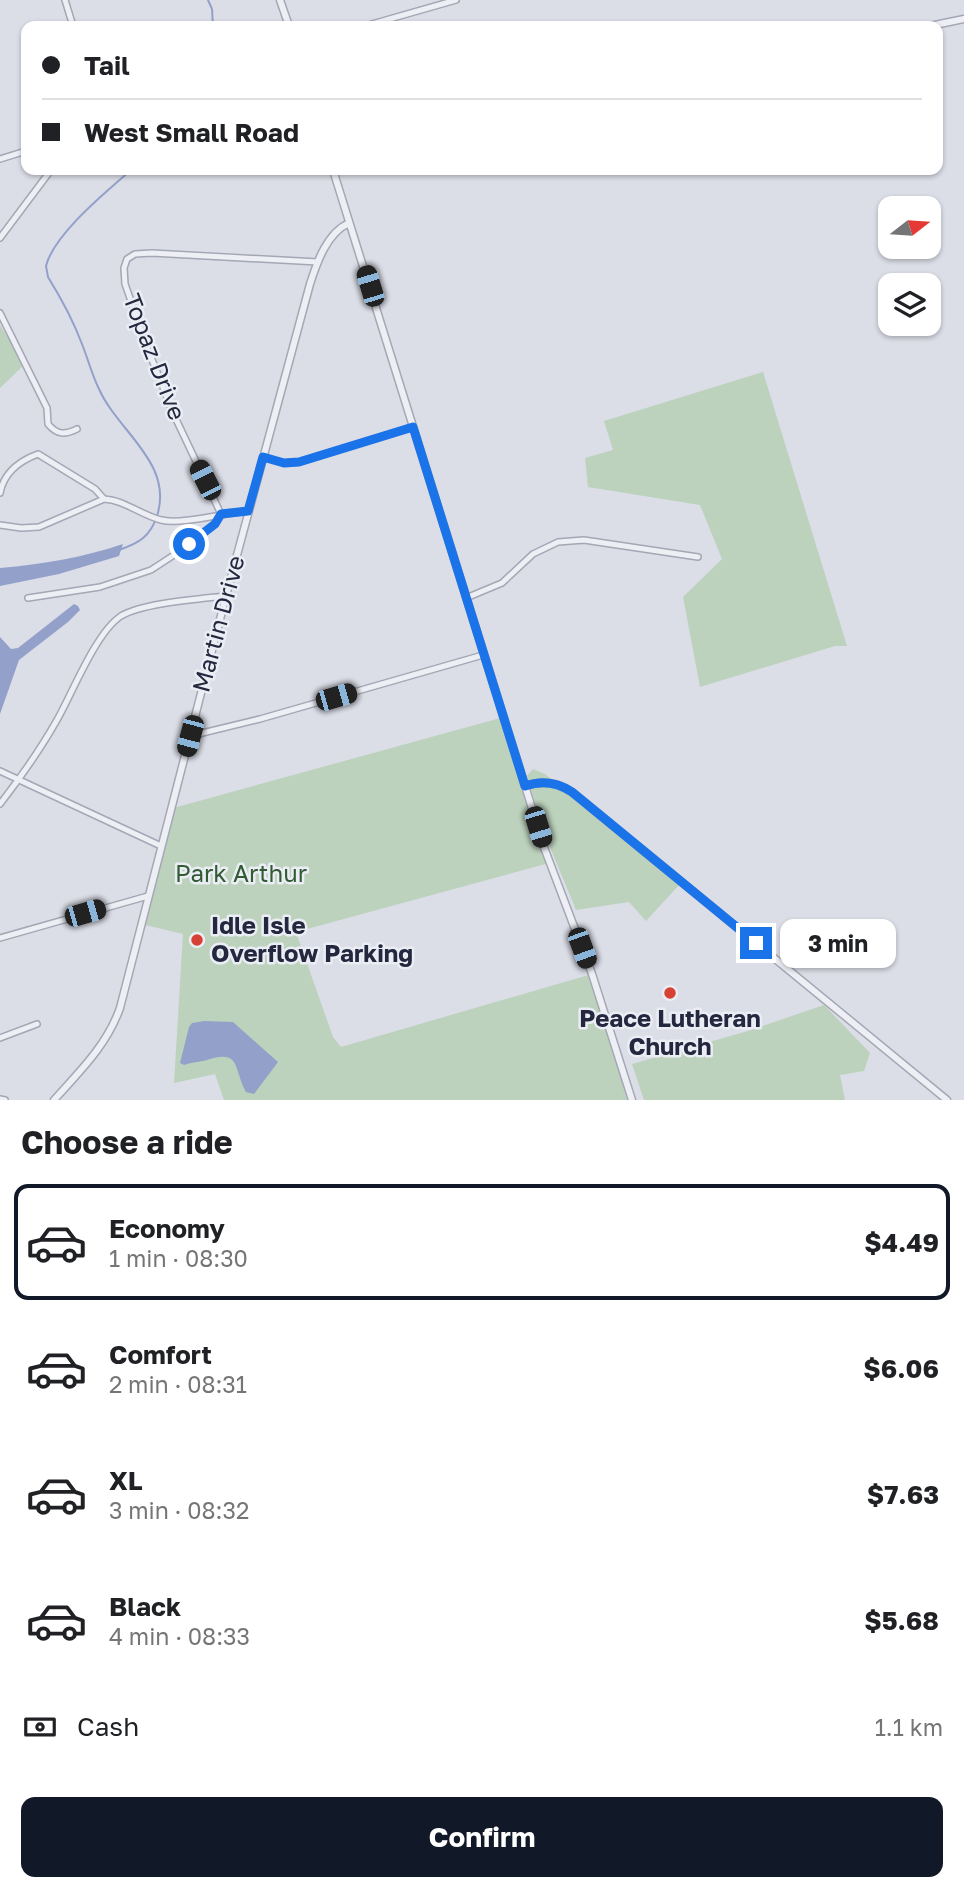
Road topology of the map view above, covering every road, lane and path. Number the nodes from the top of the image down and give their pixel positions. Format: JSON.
{"nodes":[{"id":1,"x":65,"y":0,"type":"edge"},
{"id":2,"x":281,"y":0,"type":"edge"},
{"id":3,"x":456,"y":0,"type":"edge"},
{"id":4,"x":964,"y":19,"type":"edge"},
{"id":5,"x":71,"y":21,"type":"edge"},
{"id":6,"x":287,"y":21,"type":"edge"},
{"id":7,"x":382,"y":21,"type":"edge"},
{"id":8,"x":943,"y":23,"type":"edge"},
{"id":9,"x":21,"y":153,"type":"edge"},
{"id":10,"x":0,"y":159,"type":"edge"},
{"id":11,"x":47,"y":175,"type":"edge"},
{"id":12,"x":335,"y":175,"type":"edge"},
{"id":13,"x":349,"y":223,"type":"junction"},
{"id":14,"x":0,"y":238,"type":"edge"},
{"id":15,"x":318,"y":262,"type":"junction"},
{"id":16,"x":0,"y":313,"type":"edge"},
{"id":17,"x":413,"y":427,"type":"junction"},
{"id":18,"x":77,"y":429,"type":"dead end"},
{"id":19,"x":263,"y":457,"type":"junction"},
{"id":20,"x":0,"y":493,"type":"edge"},
{"id":21,"x":104,"y":499,"type":"junction"},
{"id":22,"x":248,"y":511,"type":"junction"},
{"id":23,"x":221,"y":514,"type":"junction"},
{"id":24,"x":0,"y":525,"type":"edge"},
{"id":25,"x":698,"y":557,"type":"dead end"},
{"id":26,"x":226,"y":596,"type":"junction"},
{"id":27,"x":28,"y":598,"type":"dead end"},
{"id":28,"x":466,"y":598,"type":"junction"},
{"id":29,"x":483,"y":655,"type":"junction"},
{"id":30,"x":190,"y":736,"type":"junction"},
{"id":31,"x":0,"y":771,"type":"edge"},
{"id":32,"x":19,"y":781,"type":"junction"},
{"id":33,"x":525,"y":786,"type":"junction"},
{"id":34,"x":0,"y":804,"type":"edge"},
{"id":35,"x":161,"y":846,"type":"junction"},
{"id":36,"x":148,"y":896,"type":"junction"},
{"id":37,"x":0,"y":938,"type":"edge"},
{"id":38,"x":37,"y":1024,"type":"dead end"},
{"id":39,"x":0,"y":1038,"type":"edge"},
{"id":40,"x":0,"y":1099,"type":"edge"},
{"id":41,"x":5,"y":1100,"type":"edge"},
{"id":42,"x":54,"y":1100,"type":"edge"},
{"id":43,"x":632,"y":1100,"type":"edge"},
{"id":44,"x":947,"y":1100,"type":"edge"}],
"edges":[{"from":1,"to":5,"type":"street"},
{"from":2,"to":6,"type":"street"},
{"from":3,"to":7,"type":"street"},
{"from":4,"to":8,"type":"street"},
{"from":9,"to":10,"type":"street"},
{"from":11,"to":14,"type":"street"},
{"from":12,"to":13,"type":"street"},
{"from":13,"to":15,"type":"street","name":"Martin Drive"},
{"from":13,"to":17,"type":"street"},
{"from":15,"to":19,"type":"street","name":"Martin Drive"},
{"from":15,"to":23,"type":"street","name":"Topaz Drive"},
{"from":16,"to":18,"type":"street"},
{"from":17,"to":19,"type":"street"},
{"from":17,"to":28,"type":"street"},
{"from":19,"to":22,"type":"street","name":"Martin Drive"},
{"from":20,"to":21,"type":"street"},
{"from":21,"to":23,"type":"street"},
{"from":21,"to":24,"type":"street"},
{"from":22,"to":23,"type":"street"},
{"from":22,"to":26,"type":"street","name":"Martin Drive"},
{"from":23,"to":27,"type":"street"},
{"from":25,"to":28,"type":"street"},
{"from":26,"to":30,"type":"street","name":"Martin Drive"},
{"from":26,"to":32,"type":"street"},
{"from":28,"to":29,"type":"street"},
{"from":29,"to":30,"type":"street"},
{"from":29,"to":33,"type":"street"},
{"from":30,"to":35,"type":"street","name":"Martin Drive"},
{"from":31,"to":32,"type":"street"},
{"from":32,"to":34,"type":"street"},
{"from":32,"to":35,"type":"street"},
{"from":33,"to":43,"type":"street"},
{"from":33,"to":44,"type":"street"},
{"from":35,"to":36,"type":"street","name":"Martin Drive"},
{"from":36,"to":37,"type":"street"},
{"from":36,"to":42,"type":"street","name":"Martin Drive"},
{"from":38,"to":39,"type":"street"},
{"from":40,"to":41,"type":"street"}]}
